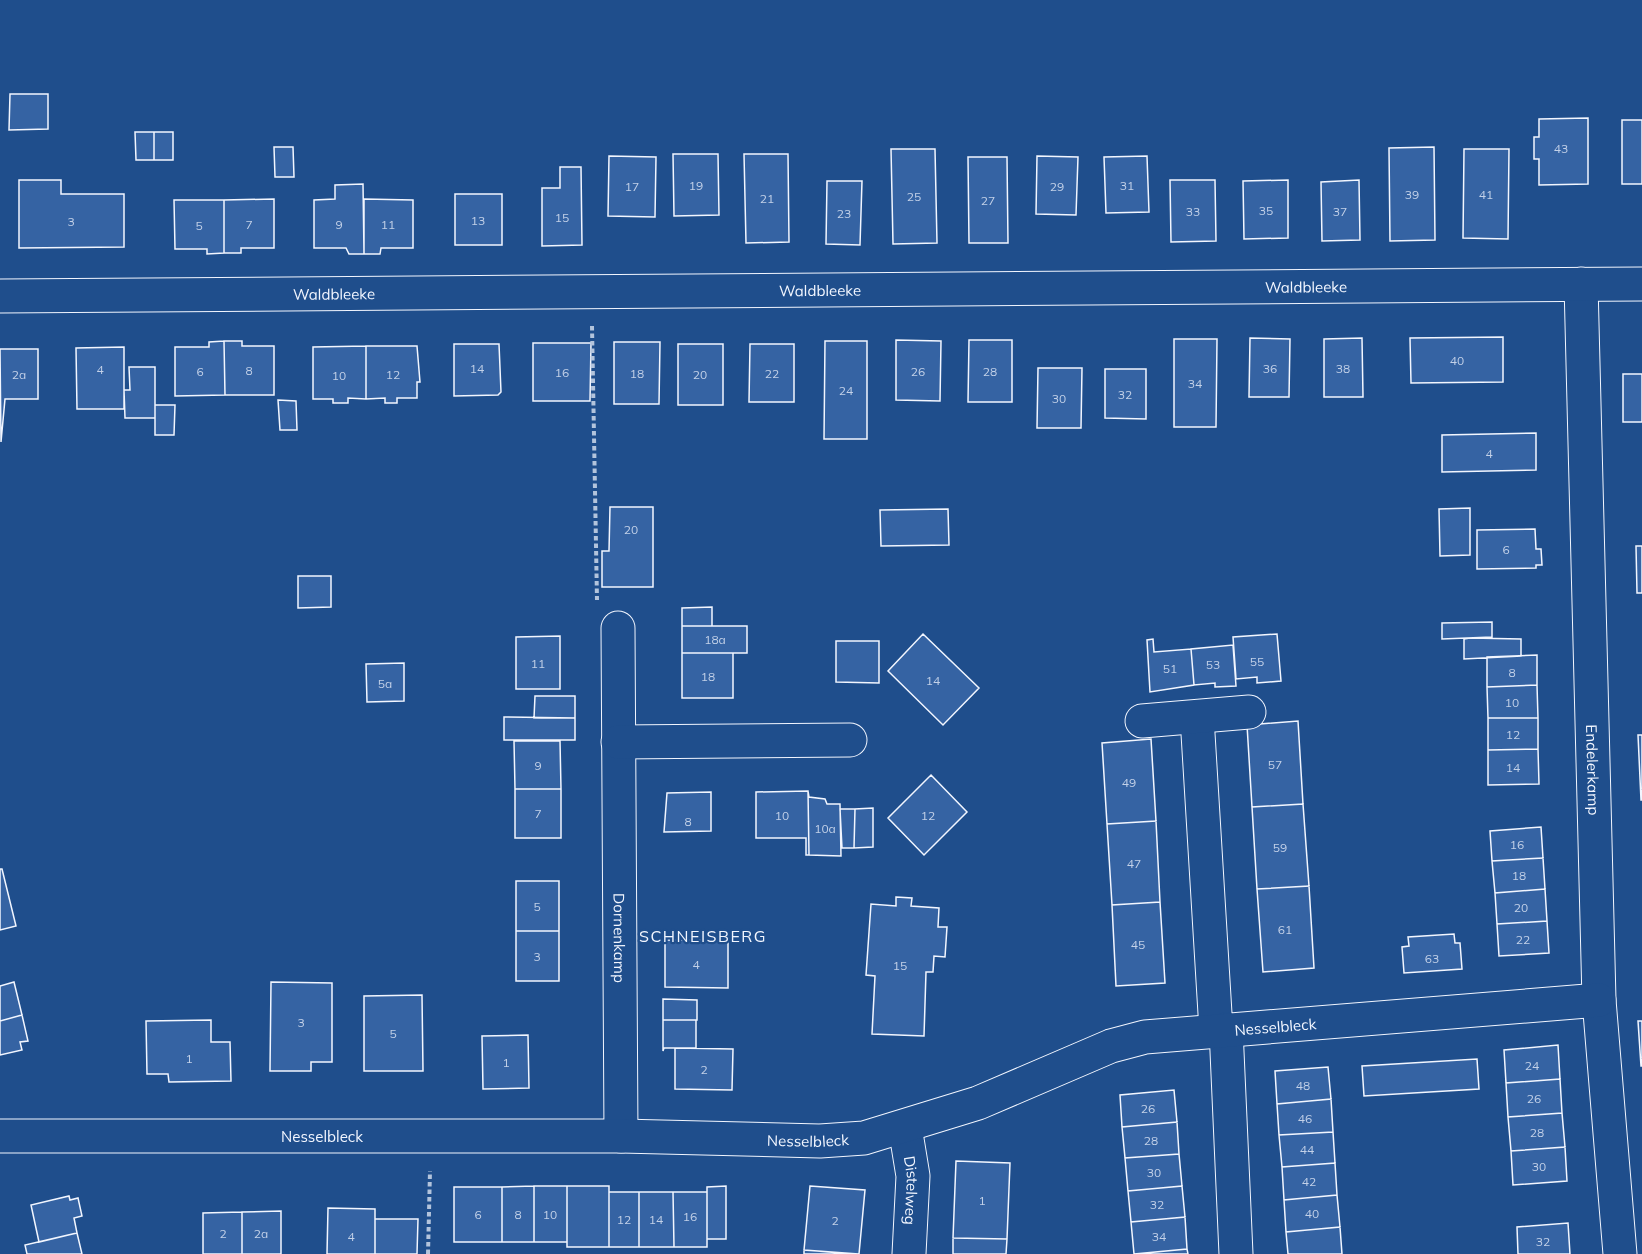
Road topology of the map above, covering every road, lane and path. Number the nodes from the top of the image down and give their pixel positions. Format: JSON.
{"nodes":[{"id":1,"x":1581,"y":284,"type":"junction"},
{"id":2,"x":1642,"y":284,"type":"edge"},
{"id":3,"x":592,"y":292,"type":"junction"},
{"id":4,"x":0,"y":296,"type":"edge"},
{"id":5,"x":618,"y":628,"type":"joint"},
{"id":6,"x":1249,"y":712,"type":"dead end"},
{"id":7,"x":1197,"y":717,"type":"junction"},
{"id":8,"x":1142,"y":721,"type":"dead end"},
{"id":9,"x":850,"y":740,"type":"dead end"},
{"id":10,"x":618,"y":742,"type":"junction"},
{"id":11,"x":1599,"y":1000,"type":"junction"},
{"id":12,"x":1221,"y":1029,"type":"junction"},
{"id":13,"x":905,"y":1127,"type":"junction"},
{"id":14,"x":0,"y":1136,"type":"edge"},
{"id":15,"x":621,"y":1136,"type":"junction"},
{"id":16,"x":431,"y":1138,"type":"junction"},
{"id":17,"x":429,"y":1254,"type":"edge"},
{"id":18,"x":909,"y":1254,"type":"edge"},
{"id":19,"x":1236,"y":1254,"type":"edge"},
{"id":20,"x":1620,"y":1254,"type":"edge"}],
"edges":[{"from":1,"to":2,"type":"street","name":"Waldbleeke"},
{"from":1,"to":3,"type":"street","name":"Waldbleeke"},
{"from":1,"to":11,"type":"street","name":"Endelerkamp"},
{"from":3,"to":4,"type":"street","name":"Waldbleeke"},
{"from":3,"to":5,"type":"path"},
{"from":5,"to":10,"type":"street","name":"Dornenkamp"},
{"from":6,"to":7,"type":"street"},
{"from":7,"to":8,"type":"street"},
{"from":7,"to":12,"type":"street"},
{"from":9,"to":10,"type":"street"},
{"from":10,"to":15,"type":"street","name":"Dornenkamp"},
{"from":11,"to":12,"type":"street","name":"Nesselbleck"},
{"from":11,"to":20,"type":"street","name":"Endelerkamp"},
{"from":12,"to":13,"type":"street","name":"Nesselbleck"},
{"from":12,"to":19,"type":"street"},
{"from":13,"to":15,"type":"street","name":"Nesselbleck"},
{"from":13,"to":18,"type":"street","name":"Distelweg"},
{"from":14,"to":16,"type":"street","name":"Nesselbleck"},
{"from":15,"to":16,"type":"street","name":"Nesselbleck"},
{"from":16,"to":17,"type":"path"}]}
